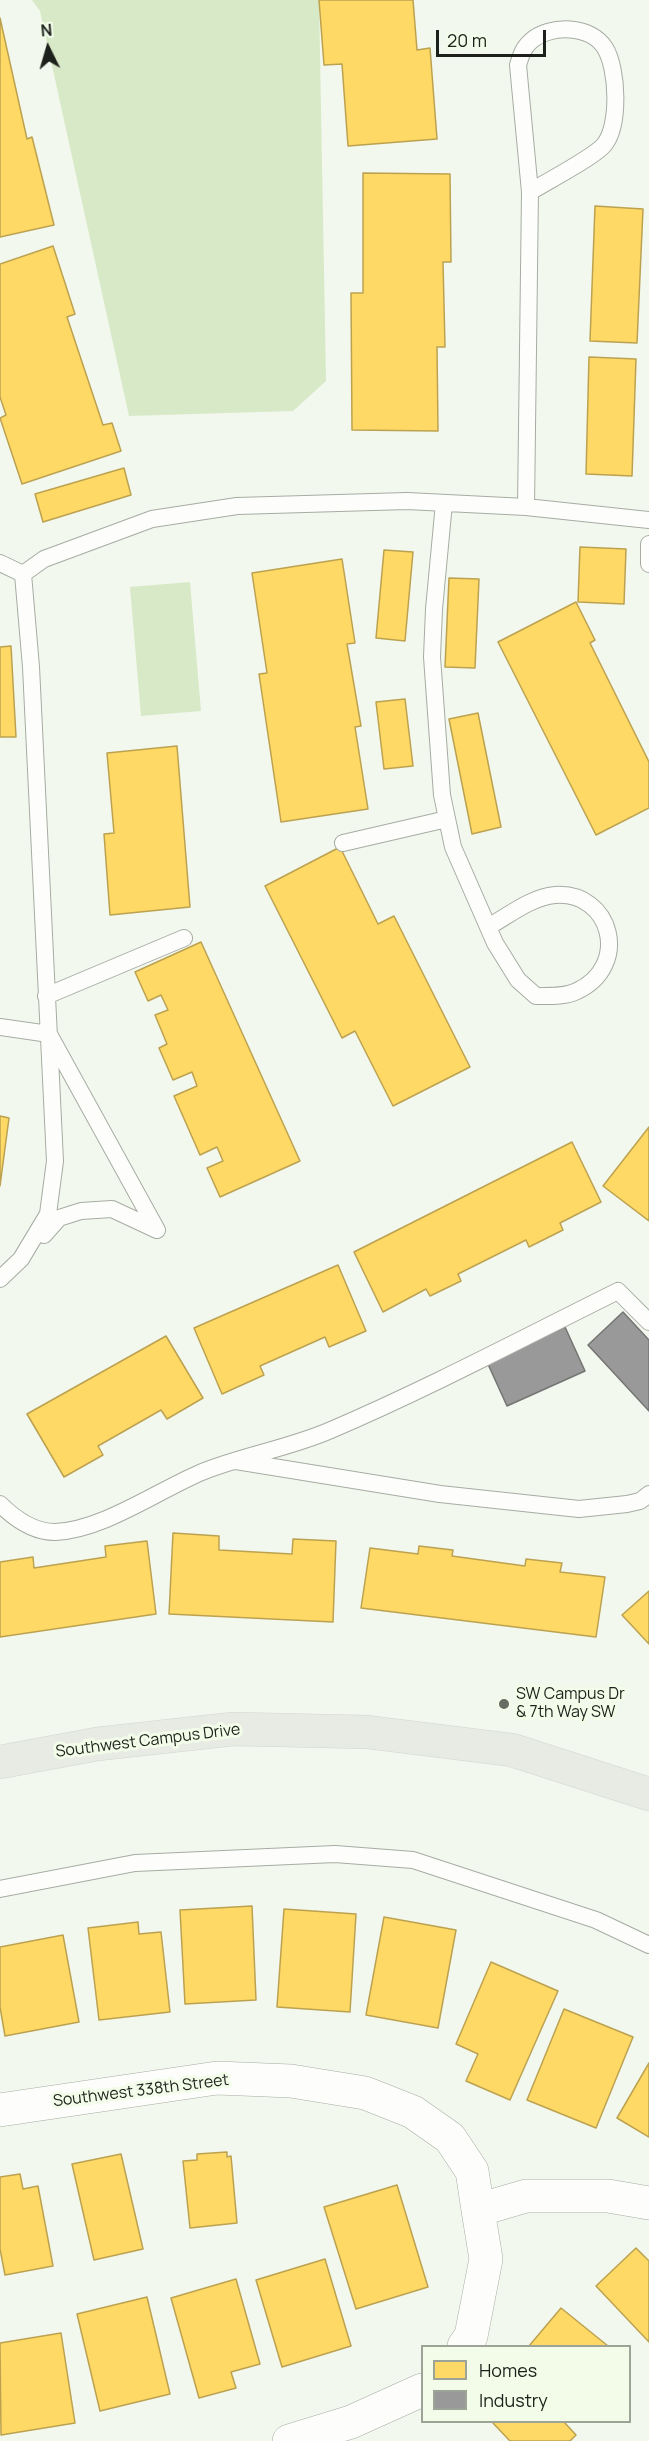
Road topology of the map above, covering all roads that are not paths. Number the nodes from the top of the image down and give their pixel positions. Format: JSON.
{"nodes":[{"id":1,"x":530,"y":192,"type":"junction"},
{"id":2,"x":444,"y":503,"type":"junction"},
{"id":3,"x":526,"y":507,"type":"junction"},
{"id":4,"x":649,"y":520,"type":"edge"},
{"id":5,"x":649,"y":544,"type":"edge"},
{"id":6,"x":0,"y":563,"type":"edge"},
{"id":7,"x":649,"y":564,"type":"edge"},
{"id":8,"x":22,"y":574,"type":"junction"},
{"id":9,"x":447,"y":819,"type":"junction"},
{"id":10,"x":343,"y":843,"type":"dead end"},
{"id":11,"x":488,"y":927,"type":"junction"},
{"id":12,"x":184,"y":938,"type":"dead end"},
{"id":13,"x":46,"y":996,"type":"junction"},
{"id":14,"x":0,"y":1027,"type":"edge"},
{"id":15,"x":49,"y":1034,"type":"junction"},
{"id":16,"x":21,"y":1259,"type":"junction"},
{"id":17,"x":0,"y":1279,"type":"edge"},
{"id":18,"x":649,"y":1322,"type":"edge"},
{"id":19,"x":232,"y":1461,"type":"junction"},
{"id":20,"x":649,"y":1494,"type":"edge"},
{"id":21,"x":0,"y":1504,"type":"edge"},
{"id":22,"x":0,"y":1762,"type":"edge"},
{"id":23,"x":649,"y":1794,"type":"edge"},
{"id":24,"x":0,"y":1889,"type":"edge"},
{"id":25,"x":649,"y":1945,"type":"edge"},
{"id":26,"x":0,"y":2110,"type":"edge"},
{"id":27,"x":649,"y":2203,"type":"edge"},
{"id":28,"x":478,"y":2210,"type":"junction"},
{"id":29,"x":465,"y":2345,"type":"edge"},
{"id":30,"x":421,"y":2391,"type":"edge"},
{"id":31,"x":289,"y":2441,"type":"edge"}],
"edges":[{"from":1,"to":1,"type":"lane"},
{"from":1,"to":3,"type":"lane"},
{"from":2,"to":3,"type":"lane"},
{"from":2,"to":8,"type":"lane"},
{"from":2,"to":9,"type":"lane"},
{"from":3,"to":4,"type":"lane"},
{"from":5,"to":7,"type":"lane"},
{"from":6,"to":8,"type":"lane"},
{"from":8,"to":13,"type":"lane"},
{"from":9,"to":10,"type":"lane"},
{"from":9,"to":11,"type":"lane"},
{"from":11,"to":11,"type":"lane"},
{"from":12,"to":13,"type":"lane"},
{"from":13,"to":15,"type":"lane"},
{"from":14,"to":15,"type":"lane"},
{"from":15,"to":16,"type":"lane"},
{"from":15,"to":16,"type":"lane"},
{"from":16,"to":17,"type":"lane"},
{"from":18,"to":19,"type":"lane"},
{"from":19,"to":20,"type":"lane"},
{"from":19,"to":21,"type":"lane"},
{"from":22,"to":23,"type":"main road","name":"Southwest Campus Drive"},
{"from":24,"to":25,"type":"lane"},
{"from":26,"to":28,"type":"street","name":"Southwest 338th Street"},
{"from":27,"to":28,"type":"street"},
{"from":28,"to":29,"type":"street","name":"Southwest 338th Street"},
{"from":30,"to":31,"type":"street"}]}
